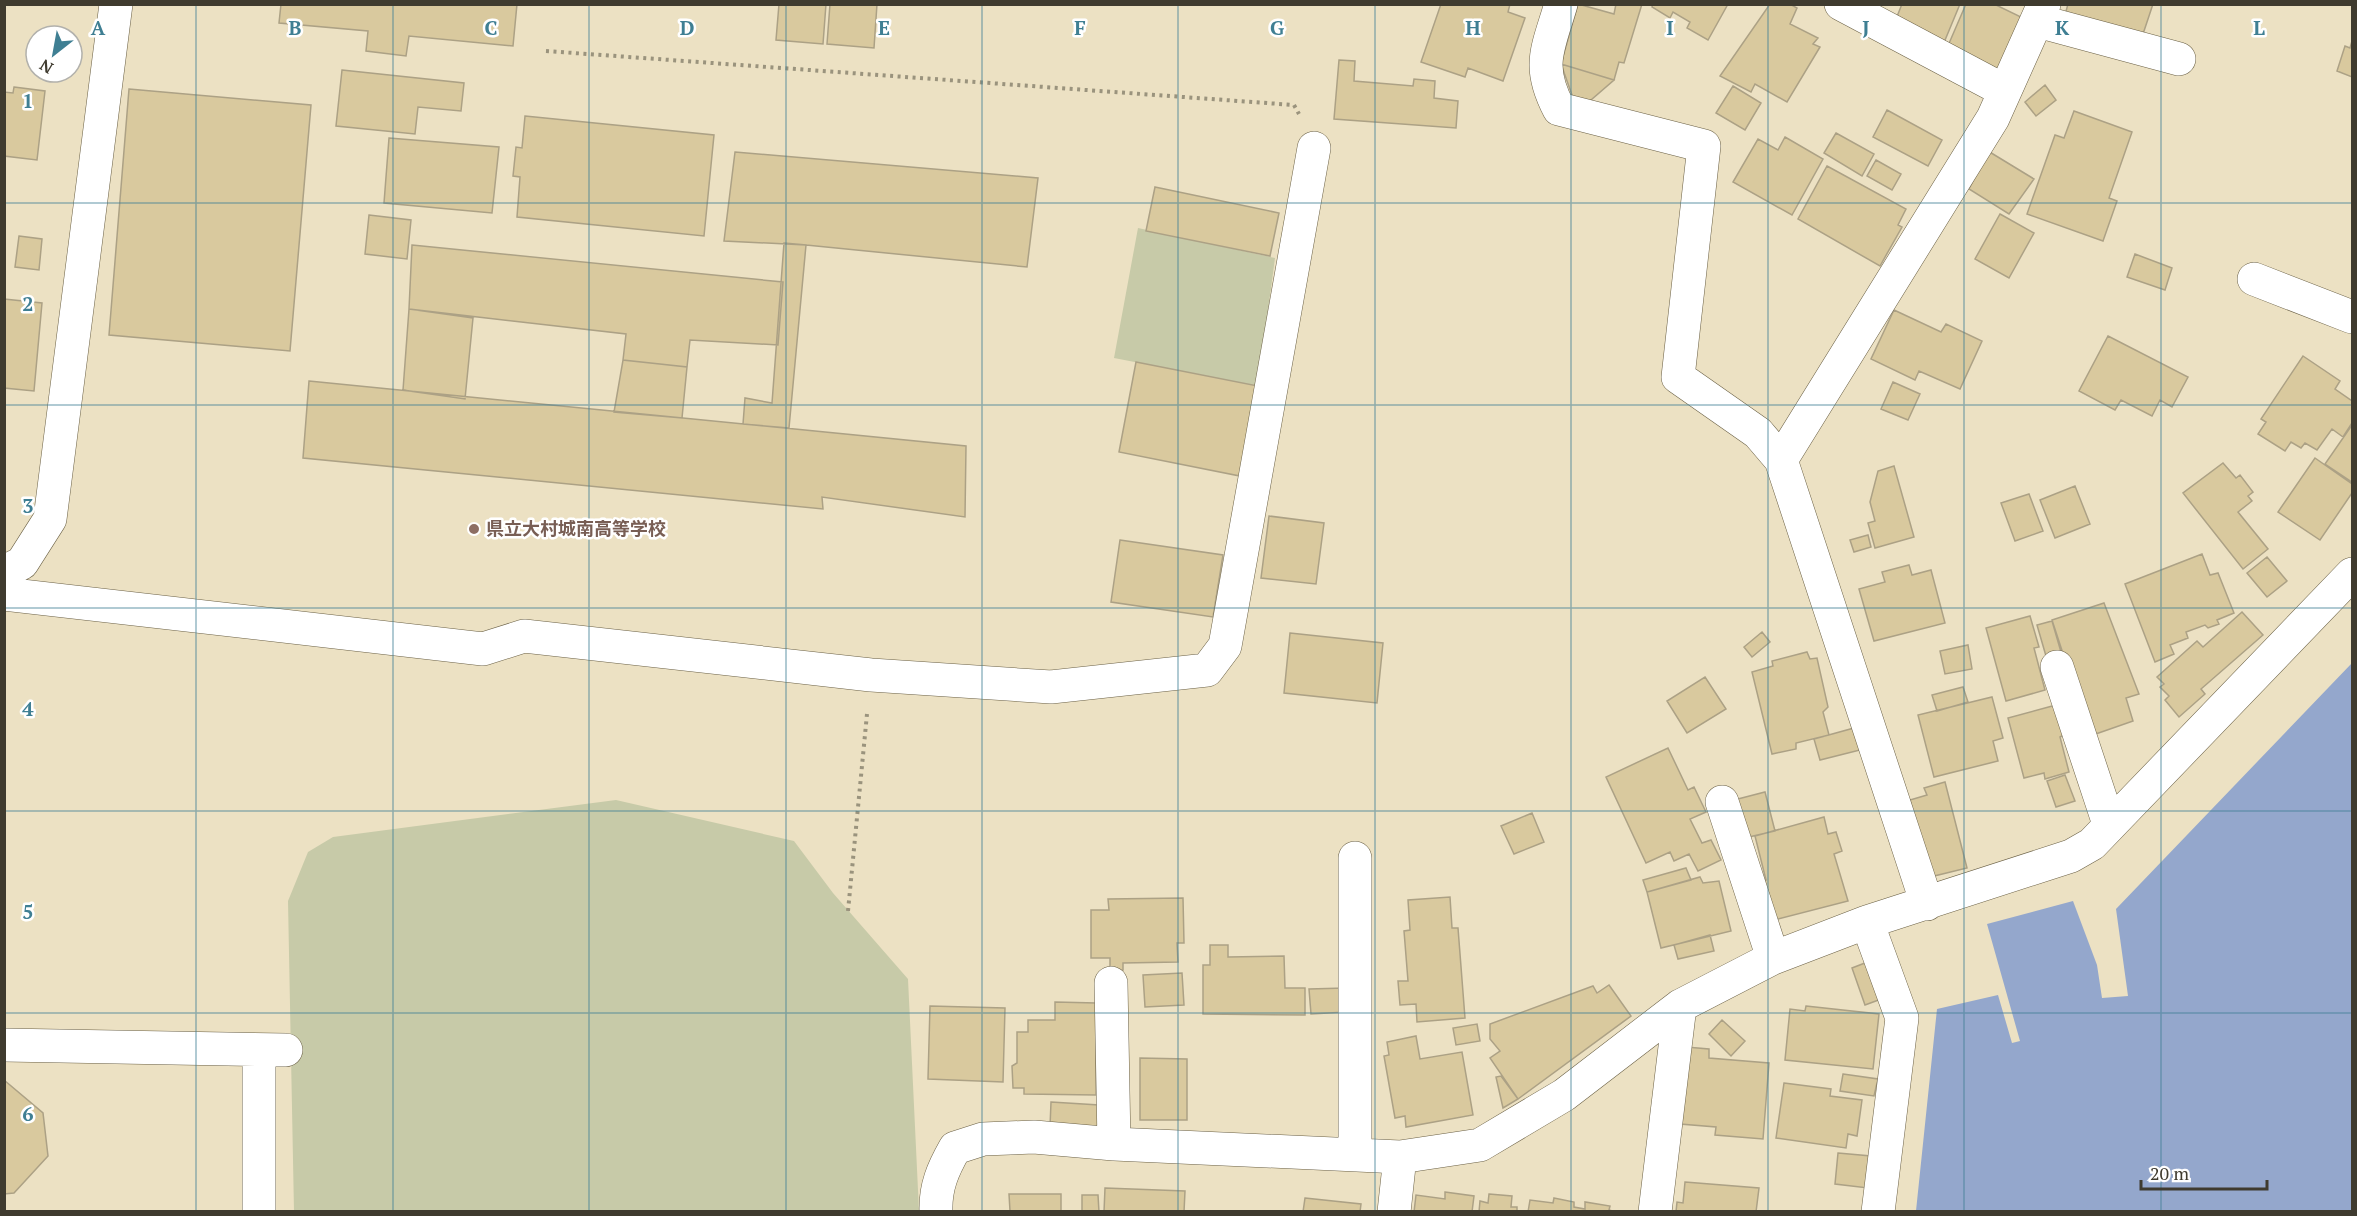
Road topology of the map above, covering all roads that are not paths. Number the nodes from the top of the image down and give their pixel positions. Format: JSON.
{"nodes":[{"id":1,"x":116,"y":4,"type":"edge"},
{"id":2,"x":1561,"y":4,"type":"edge"},
{"id":3,"x":1841,"y":4,"type":"edge"},
{"id":4,"x":2041,"y":13,"type":"edge"},
{"id":5,"x":2180,"y":59,"type":"dead end"},
{"id":6,"x":2005,"y":91,"type":"junction"},
{"id":7,"x":1314,"y":148,"type":"road end"},
{"id":8,"x":2254,"y":279,"type":"dead end"},
{"id":9,"x":2352,"y":316,"type":"edge"},
{"id":10,"x":1781,"y":460,"type":"junction"},
{"id":11,"x":4,"y":572,"type":"edge"},
{"id":12,"x":2352,"y":574,"type":"edge"},
{"id":13,"x":4,"y":594,"type":"edge"},
{"id":14,"x":2057,"y":667,"type":"dead end"},
{"id":15,"x":1722,"y":802,"type":"dead end"},
{"id":16,"x":2109,"y":825,"type":"junction"},
{"id":17,"x":1355,"y":858,"type":"dead end"},
{"id":18,"x":1927,"y":904,"type":"junction"},
{"id":19,"x":1868,"y":922,"type":"junction"},
{"id":20,"x":1773,"y":958,"type":"junction"},
{"id":21,"x":1111,"y":983,"type":"dead end"},
{"id":22,"x":1680,"y":1006,"type":"junction"},
{"id":23,"x":4,"y":1045,"type":"edge"},
{"id":24,"x":1114,"y":1144,"type":"junction"},
{"id":25,"x":1355,"y":1155,"type":"junction"},
{"id":26,"x":1400,"y":1157,"type":"junction"},
{"id":27,"x":259,"y":1212,"type":"edge"},
{"id":28,"x":936,"y":1212,"type":"edge"},
{"id":29,"x":1394,"y":1212,"type":"edge"},
{"id":30,"x":1655,"y":1212,"type":"edge"},
{"id":31,"x":1878,"y":1212,"type":"edge"}],
"edges":[{"from":1,"to":11,"type":"street"},
{"from":2,"to":10,"type":"street"},
{"from":3,"to":6,"type":"street"},
{"from":4,"to":5,"type":"street"},
{"from":4,"to":6,"type":"street"},
{"from":6,"to":10,"type":"street"},
{"from":7,"to":13,"type":"street"},
{"from":8,"to":9,"type":"street"},
{"from":10,"to":18,"type":"street"},
{"from":12,"to":16,"type":"street"},
{"from":14,"to":16,"type":"street"},
{"from":15,"to":20,"type":"street"},
{"from":16,"to":18,"type":"street"},
{"from":17,"to":25,"type":"street"},
{"from":18,"to":19,"type":"street"},
{"from":19,"to":20,"type":"street"},
{"from":19,"to":31,"type":"street"},
{"from":20,"to":22,"type":"street"},
{"from":21,"to":24,"type":"street"},
{"from":22,"to":26,"type":"street"},
{"from":22,"to":30,"type":"street"},
{"from":23,"to":27,"type":"street"},
{"from":24,"to":25,"type":"street"},
{"from":24,"to":28,"type":"street"},
{"from":25,"to":26,"type":"street"},
{"from":26,"to":29,"type":"street"}]}
